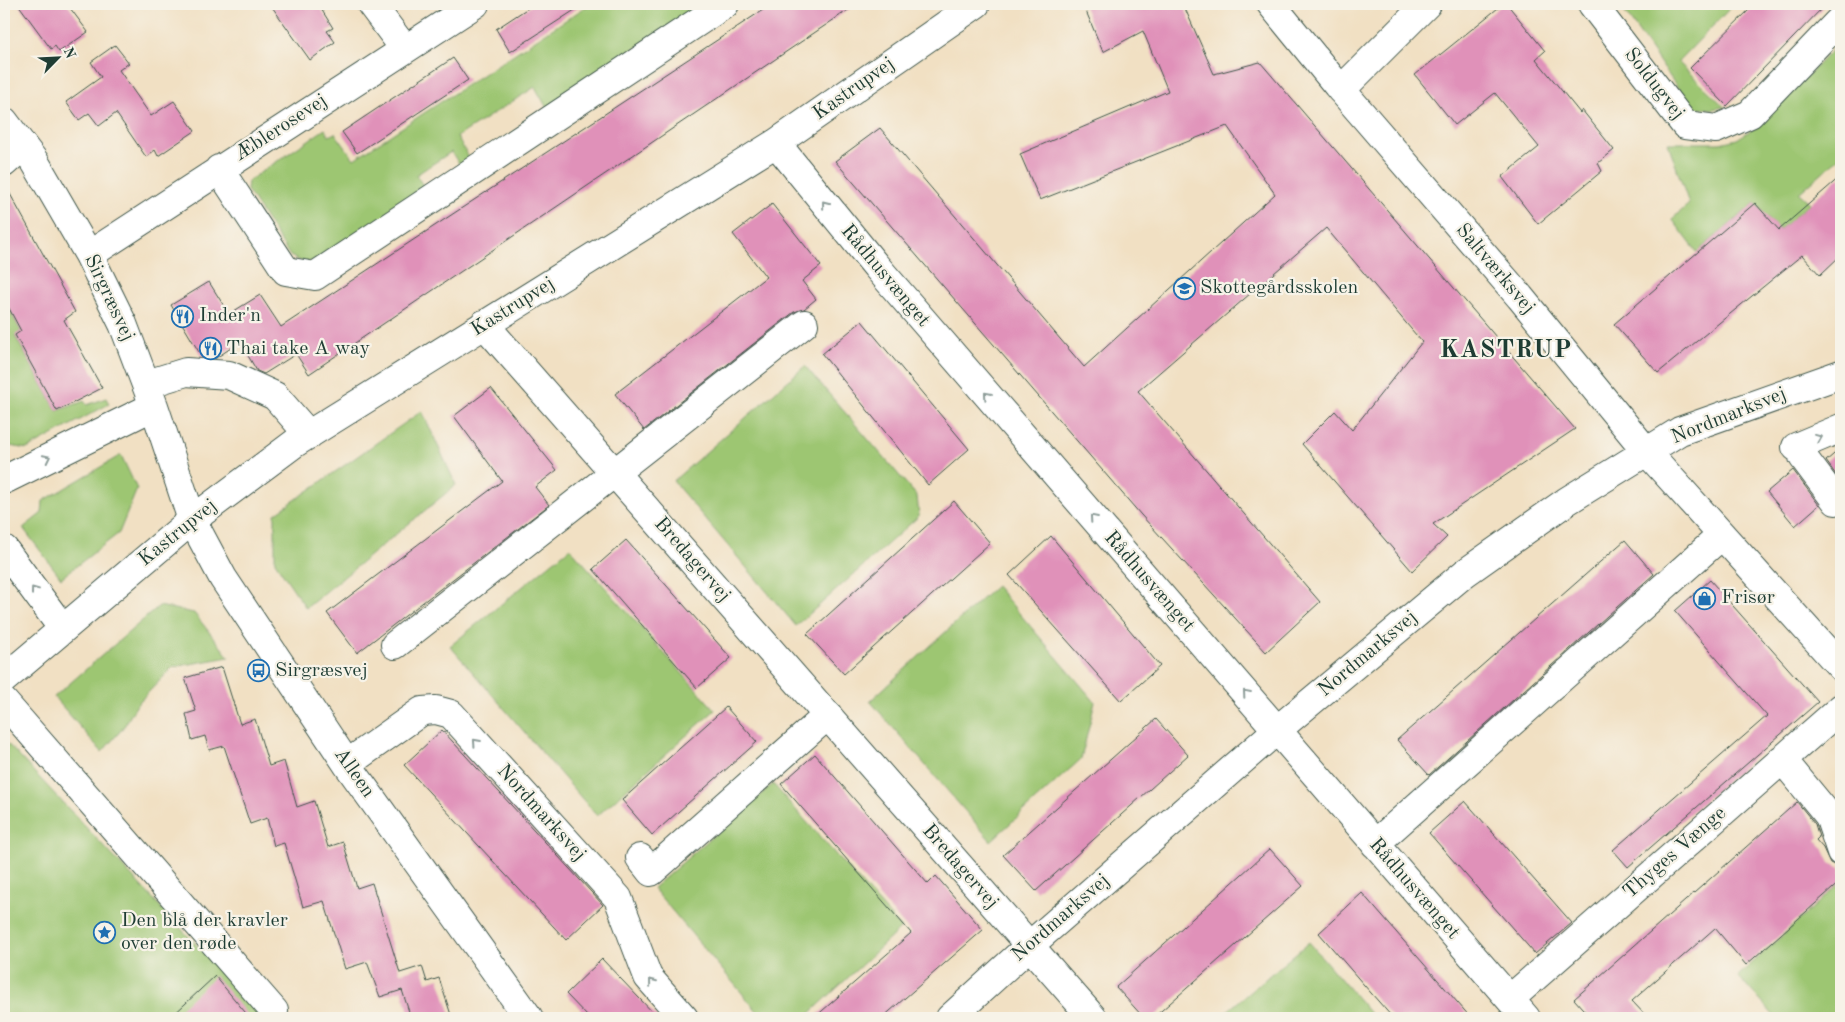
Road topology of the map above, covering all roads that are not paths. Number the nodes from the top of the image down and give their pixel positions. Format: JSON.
{"nodes":[{"id":1,"x":371,"y":4,"type":"edge"},
{"id":2,"x":475,"y":4,"type":"edge"},
{"id":3,"x":724,"y":4,"type":"edge"},
{"id":4,"x":976,"y":4,"type":"edge"},
{"id":5,"x":1271,"y":4,"type":"edge"},
{"id":6,"x":1427,"y":4,"type":"edge"},
{"id":7,"x":1592,"y":4,"type":"edge"},
{"id":8,"x":1841,"y":19,"type":"edge"},
{"id":9,"x":404,"y":48,"type":"junction"},
{"id":10,"x":1342,"y":90,"type":"junction"},
{"id":11,"x":4,"y":121,"type":"edge"},
{"id":12,"x":776,"y":144,"type":"junction"},
{"id":13,"x":13,"y":155,"type":"edge"},
{"id":14,"x":219,"y":169,"type":"junction"},
{"id":15,"x":89,"y":255,"type":"junction"},
{"id":16,"x":484,"y":324,"type":"junction"},
{"id":17,"x":804,"y":324,"type":"dead end"},
{"id":18,"x":1841,"y":374,"type":"edge"},
{"id":19,"x":150,"y":395,"type":"junction"},
{"id":20,"x":1841,"y":428,"type":"edge"},
{"id":21,"x":309,"y":435,"type":"junction"},
{"id":22,"x":1647,"y":452,"type":"junction"},
{"id":23,"x":616,"y":473,"type":"junction"},
{"id":24,"x":4,"y":480,"type":"edge"},
{"id":25,"x":1836,"y":501,"type":"dead end"},
{"id":26,"x":192,"y":520,"type":"junction"},
{"id":27,"x":1722,"y":535,"type":"junction"},
{"id":28,"x":4,"y":549,"type":"edge"},
{"id":29,"x":63,"y":629,"type":"junction"},
{"id":30,"x":395,"y":645,"type":"dead end"},
{"id":31,"x":1835,"y":649,"type":"edge"},
{"id":32,"x":4,"y":679,"type":"edge"},
{"id":33,"x":4,"y":702,"type":"edge"},
{"id":34,"x":1841,"y":708,"type":"edge"},
{"id":35,"x":828,"y":715,"type":"junction"},
{"id":36,"x":1278,"y":730,"type":"junction"},
{"id":37,"x":1782,"y":760,"type":"junction"},
{"id":38,"x":347,"y":764,"type":"junction"},
{"id":39,"x":1375,"y":844,"type":"junction"},
{"id":40,"x":1841,"y":852,"type":"edge"},
{"id":41,"x":640,"y":858,"type":"dead end"},
{"id":42,"x":1029,"y":946,"type":"junction"},
{"id":43,"x":1518,"y":1009,"type":"edge"},
{"id":44,"x":274,"y":1011,"type":"dead end"},
{"id":45,"x":529,"y":1018,"type":"edge"},
{"id":46,"x":684,"y":1018,"type":"edge"},
{"id":47,"x":950,"y":1018,"type":"edge"},
{"id":48,"x":1093,"y":1018,"type":"edge"}],
"edges":[{"from":1,"to":9,"type":"street"},
{"from":2,"to":9,"type":"street","name":"Æblerosevej"},
{"from":3,"to":14,"type":"street"},
{"from":4,"to":12,"type":"street","name":"Kastrupvej"},
{"from":5,"to":10,"type":"street","name":"Saltværksvej"},
{"from":6,"to":10,"type":"street"},
{"from":7,"to":8,"type":"street","name":"Soldugvej"},
{"from":9,"to":14,"type":"street","name":"Æblerosevej"},
{"from":10,"to":22,"type":"street","name":"Saltværksvej"},
{"from":11,"to":13,"type":"street","name":"Sirgræsvej"},
{"from":12,"to":16,"type":"street","name":"Kastrupvej"},
{"from":36,"to":12,"type":"street","name":"Rådhusvænget","one_way":true},
{"from":13,"to":15,"type":"street","name":"Sirgræsvej"},
{"from":14,"to":15,"type":"street","name":"Æblerosevej"},
{"from":15,"to":19,"type":"street","name":"Sirgræsvej"},
{"from":16,"to":21,"type":"street","name":"Kastrupvej"},
{"from":16,"to":23,"type":"street","name":"Bredagervej"},
{"from":17,"to":23,"type":"street"},
{"from":18,"to":22,"type":"street","name":"Nordmarksvej"},
{"from":19,"to":21,"type":"street"},
{"from":24,"to":19,"type":"street","one_way":true},
{"from":19,"to":26,"type":"street","name":"Sirgræsvej"},
{"from":25,"to":20,"type":"street","one_way":true},
{"from":21,"to":26,"type":"street","name":"Kastrupvej"},
{"from":22,"to":27,"type":"street","name":"Saltværksvej"},
{"from":22,"to":36,"type":"street","name":"Nordmarksvej"},
{"from":23,"to":30,"type":"street"},
{"from":23,"to":35,"type":"street","name":"Bredagervej"},
{"from":26,"to":29,"type":"street","name":"Kastrupvej"},
{"from":26,"to":38,"type":"street","name":"Alleen"},
{"from":27,"to":31,"type":"street","name":"Saltværksvej"},
{"from":27,"to":39,"type":"street"},
{"from":29,"to":28,"type":"street","one_way":true},
{"from":29,"to":32,"type":"street","name":"Kastrupvej"},
{"from":33,"to":44,"type":"street"},
{"from":34,"to":37,"type":"street","name":"Thyges Vænge"},
{"from":35,"to":41,"type":"street"},
{"from":35,"to":42,"type":"street","name":"Bredagervej"},
{"from":36,"to":39,"type":"street","name":"Rådhusvænget"},
{"from":36,"to":42,"type":"street","name":"Nordmarksvej"},
{"from":37,"to":40,"type":"street"},
{"from":37,"to":43,"type":"street","name":"Thyges Vænge"},
{"from":38,"to":45,"type":"street","name":"Alleen"},
{"from":46,"to":38,"type":"street","name":"Nordmarksvej","one_way":true},
{"from":39,"to":43,"type":"street","name":"Rådhusvænget"},
{"from":42,"to":47,"type":"street","name":"Nordmarksvej"},
{"from":42,"to":48,"type":"street","name":"Bredagervej"}]}
